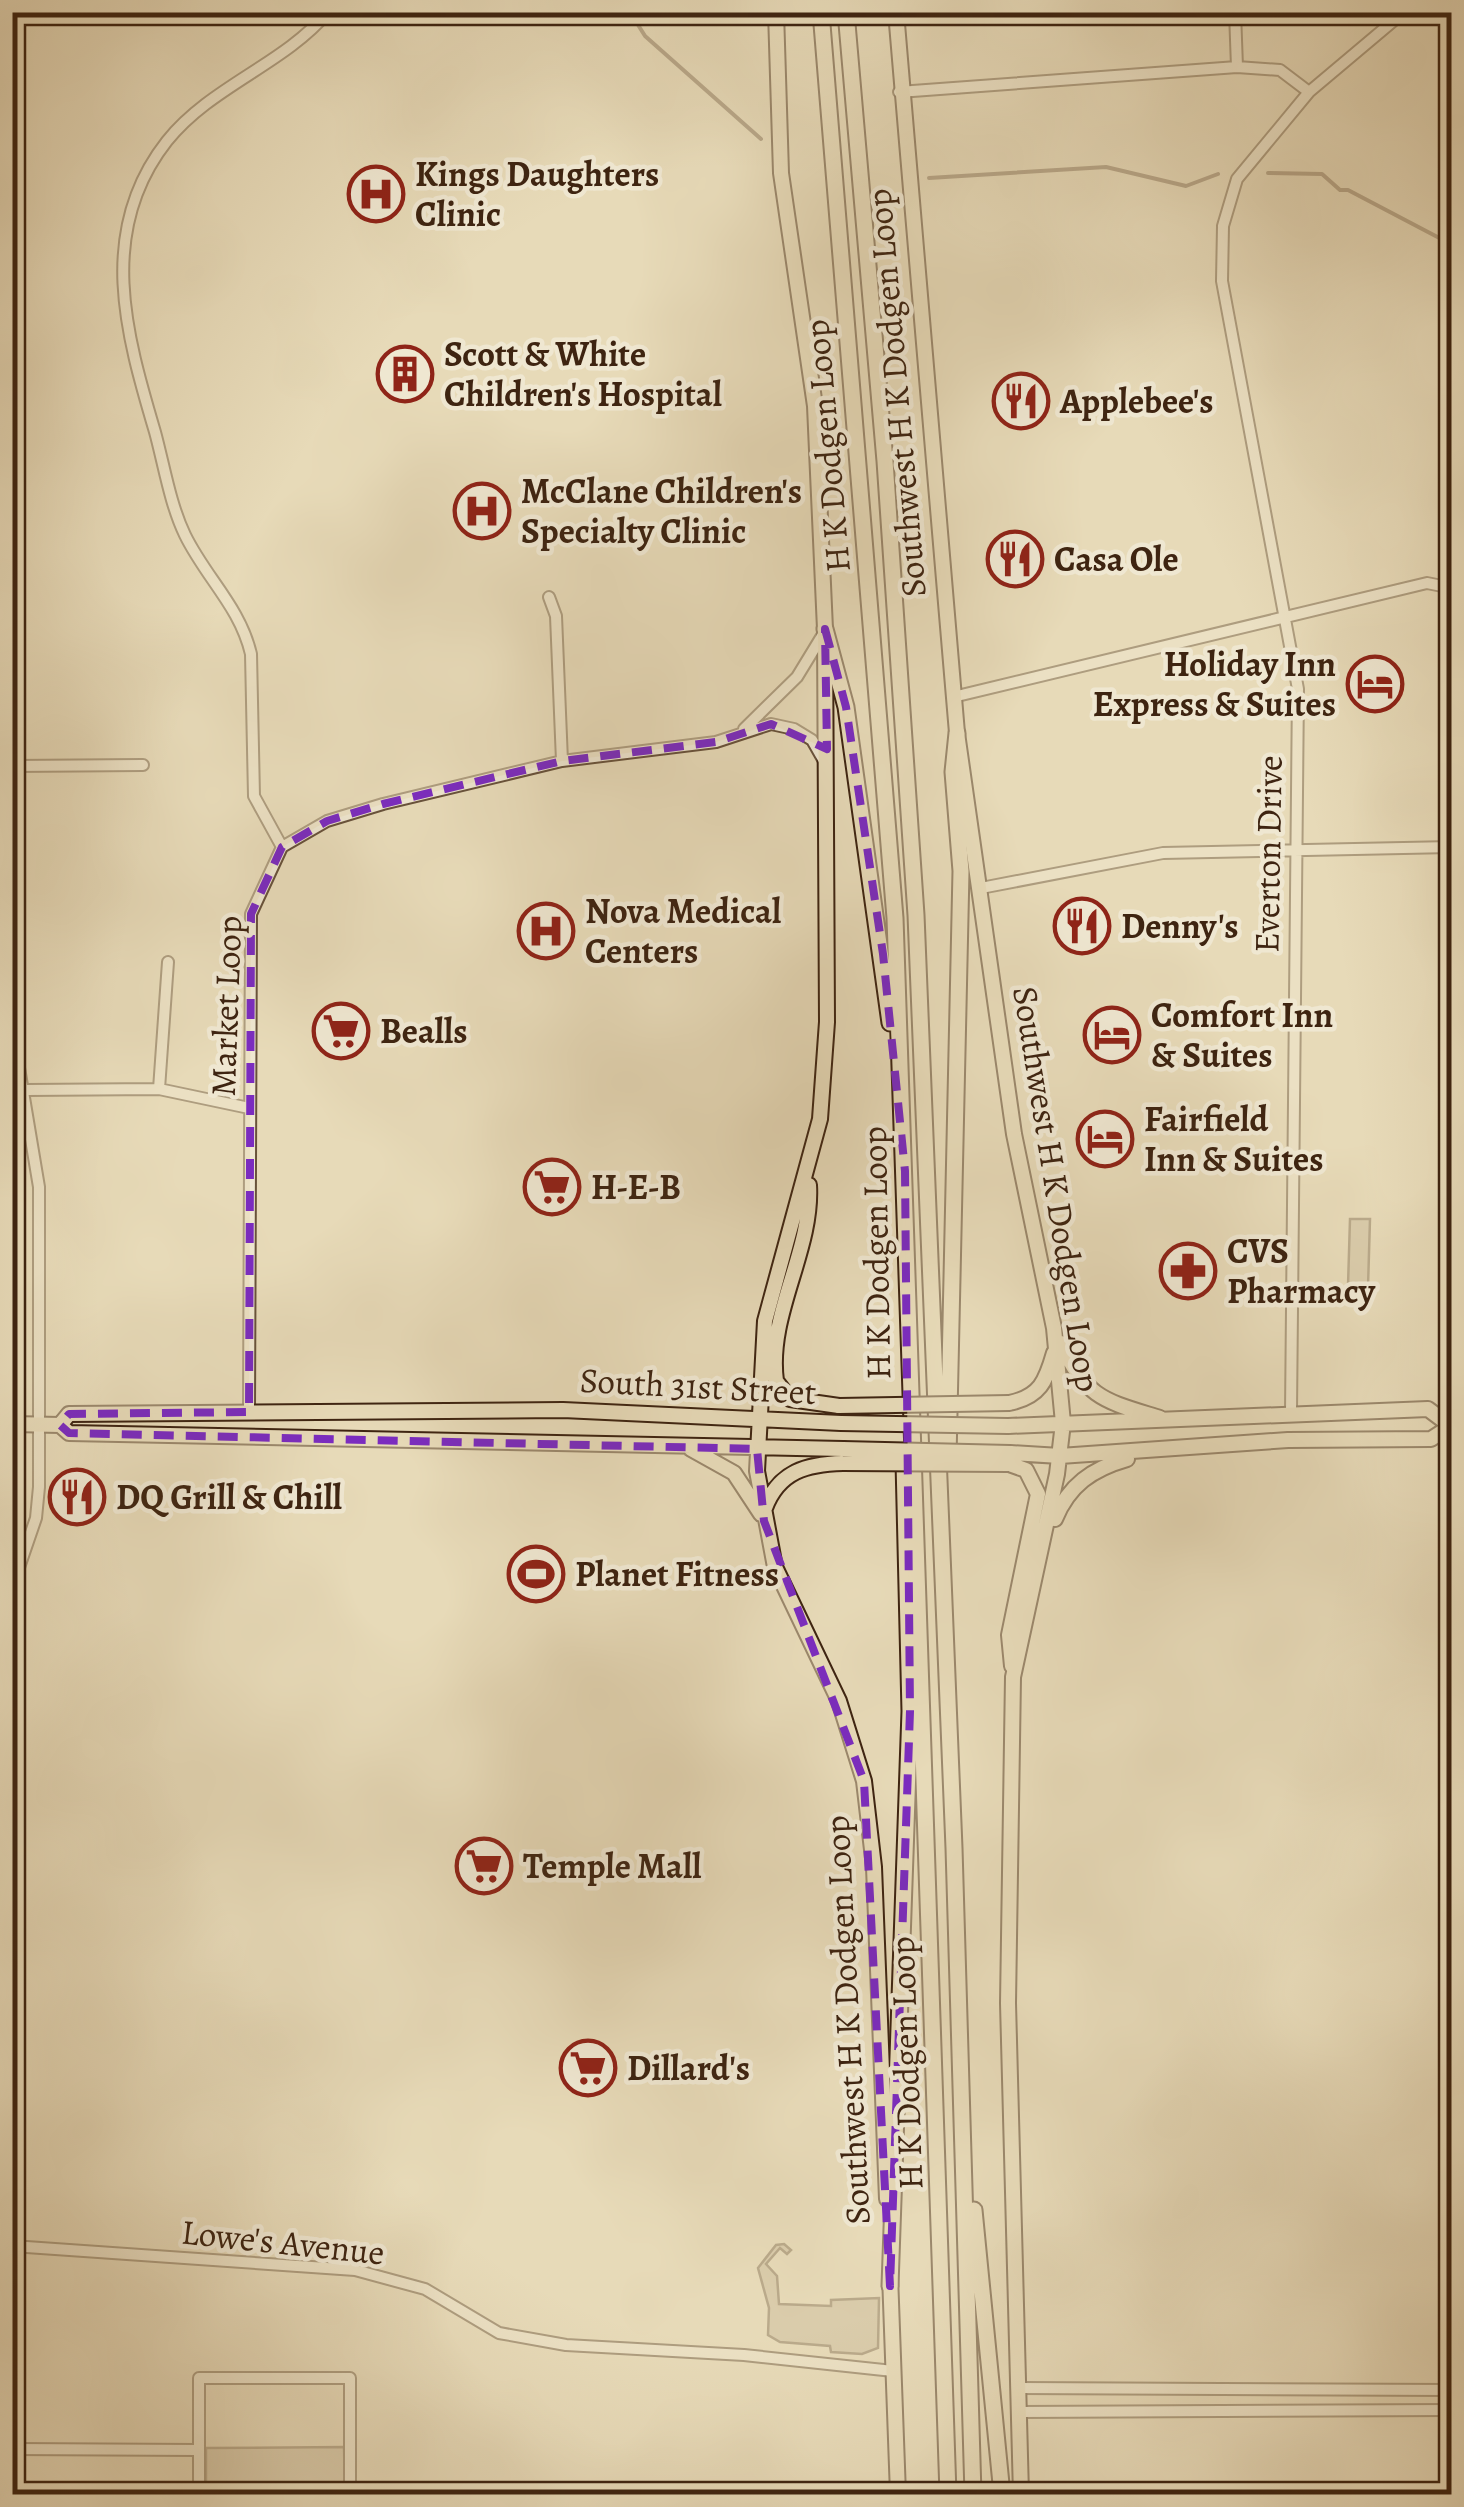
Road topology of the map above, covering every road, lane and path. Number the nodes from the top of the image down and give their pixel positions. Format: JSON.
{"nodes":[{"id":1,"x":328,"y":12,"type":"edge"},
{"id":2,"x":776,"y":12,"type":"edge"},
{"id":3,"x":822,"y":12,"type":"edge"},
{"id":4,"x":846,"y":12,"type":"edge"},
{"id":5,"x":896,"y":12,"type":"edge"},
{"id":6,"x":1235,"y":12,"type":"edge"},
{"id":7,"x":1404,"y":12,"type":"edge"},
{"id":8,"x":1237,"y":66,"type":"junction"},
{"id":9,"x":899,"y":92,"type":"junction"},
{"id":10,"x":1309,"y":92,"type":"junction"},
{"id":11,"x":1452,"y":588,"type":"edge"},
{"id":12,"x":549,"y":596,"type":"dead end"},
{"id":13,"x":1286,"y":616,"type":"junction"},
{"id":14,"x":826,"y":629,"type":"junction"},
{"id":15,"x":953,"y":697,"type":"junction"},
{"id":16,"x":744,"y":730,"type":"junction"},
{"id":17,"x":957,"y":732,"type":"junction"},
{"id":18,"x":562,"y":761,"type":"junction"},
{"id":19,"x":143,"y":765,"type":"dead end"},
{"id":20,"x":12,"y":766,"type":"edge"},
{"id":21,"x":827,"y":766,"type":"junction"},
{"id":22,"x":1452,"y":846,"type":"edge"},
{"id":23,"x":282,"y":847,"type":"junction"},
{"id":24,"x":1295,"y":850,"type":"junction"},
{"id":25,"x":982,"y":888,"type":"junction"},
{"id":26,"x":168,"y":962,"type":"dead end"},
{"id":27,"x":12,"y":1026,"type":"edge"},
{"id":28,"x":160,"y":1089,"type":"junction"},
{"id":29,"x":26,"y":1090,"type":"junction"},
{"id":30,"x":249,"y":1108,"type":"junction"},
{"id":31,"x":808,"y":1169,"type":"junction"},
{"id":32,"x":904,"y":1172,"type":"junction"},
{"id":33,"x":1055,"y":1336,"type":"junction"},
{"id":34,"x":908,"y":1358,"type":"junction"},
{"id":35,"x":249,"y":1412,"type":"junction"},
{"id":36,"x":1291,"y":1412,"type":"junction"},
{"id":37,"x":757,"y":1421,"type":"junction"},
{"id":38,"x":1176,"y":1422,"type":"junction"},
{"id":39,"x":1062,"y":1423,"type":"junction"},
{"id":40,"x":12,"y":1424,"type":"edge"},
{"id":41,"x":39,"y":1425,"type":"junction"},
{"id":42,"x":60,"y":1425,"type":"junction"},
{"id":43,"x":1451,"y":1426,"type":"edge"},
{"id":44,"x":682,"y":1444,"type":"junction"},
{"id":45,"x":757,"y":1450,"type":"junction"},
{"id":46,"x":1200,"y":1450,"type":"junction"},
{"id":47,"x":843,"y":1456,"type":"junction"},
{"id":48,"x":1060,"y":1456,"type":"junction"},
{"id":49,"x":1010,"y":1459,"type":"junction"},
{"id":50,"x":764,"y":1517,"type":"junction"},
{"id":51,"x":1041,"y":1552,"type":"junction"},
{"id":52,"x":12,"y":1588,"type":"edge"},
{"id":53,"x":944,"y":1666,"type":"junction"},
{"id":54,"x":1013,"y":1676,"type":"junction"},
{"id":55,"x":960,"y":2060,"type":"junction"},
{"id":56,"x":12,"y":2246,"type":"edge"},
{"id":57,"x":890,"y":2286,"type":"junction"},
{"id":58,"x":893,"y":2371,"type":"junction"},
{"id":59,"x":1019,"y":2388,"type":"junction"},
{"id":60,"x":1452,"y":2390,"type":"edge"},
{"id":61,"x":1452,"y":2410,"type":"edge"},
{"id":62,"x":1020,"y":2412,"type":"junction"},
{"id":63,"x":12,"y":2449,"type":"edge"},
{"id":64,"x":198,"y":2450,"type":"junction"},
{"id":65,"x":198,"y":2494,"type":"edge"},
{"id":66,"x":350,"y":2494,"type":"edge"},
{"id":67,"x":898,"y":2494,"type":"edge"},
{"id":68,"x":948,"y":2494,"type":"edge"},
{"id":69,"x":973,"y":2494,"type":"edge"},
{"id":70,"x":1002,"y":2494,"type":"edge"},
{"id":71,"x":1020,"y":2494,"type":"edge"}],
"edges":[{"from":1,"to":23,"type":"street"},
{"from":2,"to":14,"type":"main road","name":"Southwest H K Dodgen Loop"},
{"from":3,"to":32,"type":"highway","name":"H K Dodgen Loop"},
{"from":4,"to":53,"type":"highway","name":"H K Dodgen Loop"},
{"from":5,"to":9,"type":"main road","name":"Southwest H K Dodgen Loop"},
{"from":6,"to":8,"type":"street"},
{"from":7,"to":10,"type":"street","name":"Everton Drive"},
{"from":8,"to":9,"type":"street"},
{"from":8,"to":10,"type":"street"},
{"from":9,"to":15,"type":"main road","name":"Southwest H K Dodgen Loop"},
{"from":10,"to":13,"type":"street","name":"Everton Drive"},
{"from":11,"to":13,"type":"street"},
{"from":12,"to":18,"type":"street"},
{"from":13,"to":15,"type":"street"},
{"from":13,"to":24,"type":"street","name":"Everton Drive"},
{"from":14,"to":16,"type":"street"},
{"from":14,"to":21,"type":"main road","name":"Southwest H K Dodgen Loop"},
{"from":14,"to":32,"type":"highway"},
{"from":15,"to":17,"type":"main road","name":"Southwest H K Dodgen Loop"},
{"from":16,"to":18,"type":"street"},
{"from":16,"to":21,"type":"street"},
{"from":17,"to":25,"type":"main road","name":"Southwest H K Dodgen Loop"},
{"from":17,"to":53,"type":"highway"},
{"from":18,"to":23,"type":"street"},
{"from":19,"to":20,"type":"street"},
{"from":21,"to":31,"type":"main road","name":"Southwest H K Dodgen Loop"},
{"from":22,"to":24,"type":"street"},
{"from":23,"to":30,"type":"street","name":"Market Loop"},
{"from":24,"to":25,"type":"street"},
{"from":24,"to":36,"type":"street","name":"Everton Drive"},
{"from":25,"to":33,"type":"main road","name":"Southwest H K Dodgen Loop"},
{"from":26,"to":28,"type":"street"},
{"from":27,"to":29,"type":"street"},
{"from":28,"to":29,"type":"street"},
{"from":28,"to":30,"type":"street"},
{"from":29,"to":41,"type":"street"},
{"from":30,"to":35,"type":"street","name":"Market Loop"},
{"from":31,"to":33,"type":"main road","bridge":true},
{"from":31,"to":37,"type":"main road","name":"Southwest H K Dodgen Loop"},
{"from":32,"to":34,"type":"highway","name":"H K Dodgen Loop"},
{"from":33,"to":38,"type":"main road"},
{"from":33,"to":39,"type":"main road","name":"Southwest H K Dodgen Loop"},
{"from":34,"to":57,"type":"highway"},
{"from":34,"to":68,"type":"highway","name":"H K Dodgen Loop"},
{"from":35,"to":37,"type":"main road","name":"South 31st Street"},
{"from":35,"to":42,"type":"main road","name":"South 31st Street"},
{"from":36,"to":38,"type":"main road","name":"South 31st Street"},
{"from":36,"to":43,"type":"main road","name":"South 31st Street"},
{"from":37,"to":39,"type":"main road","name":"South 31st Street","bridge":true},
{"from":37,"to":45,"type":"main road","name":"Southwest H K Dodgen Loop"},
{"from":38,"to":39,"type":"main road","name":"South 31st Street"},
{"from":39,"to":48,"type":"main road","name":"Southwest H K Dodgen Loop"},
{"from":40,"to":41,"type":"main road","name":"South 31st Street"},
{"from":41,"to":42,"type":"main road","name":"South 31st Street"},
{"from":41,"to":52,"type":"street"},
{"from":42,"to":44,"type":"main road","name":"South 31st Street"},
{"from":43,"to":46,"type":"main road","name":"South 31st Street"},
{"from":44,"to":45,"type":"main road","name":"South 31st Street"},
{"from":44,"to":50,"type":"main road"},
{"from":45,"to":47,"type":"main road","name":"South 31st Street"},
{"from":45,"to":50,"type":"main road","name":"Southwest H K Dodgen Loop"},
{"from":46,"to":48,"type":"main road","name":"South 31st Street"},
{"from":46,"to":51,"type":"main road"},
{"from":47,"to":49,"type":"main road","name":"South 31st Street","bridge":true},
{"from":47,"to":50,"type":"main road"},
{"from":48,"to":49,"type":"main road","name":"South 31st Street"},
{"from":48,"to":51,"type":"main road","name":"Southwest H K Dodgen Loop"},
{"from":49,"to":54,"type":"main road"},
{"from":50,"to":57,"type":"main road","name":"Southwest H K Dodgen Loop"},
{"from":51,"to":54,"type":"main road","name":"Southwest H K Dodgen Loop"},
{"from":53,"to":55,"type":"highway","name":"H K Dodgen Loop"},
{"from":54,"to":59,"type":"main road","name":"Southwest H K Dodgen Loop"},
{"from":55,"to":69,"type":"highway","name":"H K Dodgen Loop"},
{"from":55,"to":70,"type":"highway"},
{"from":56,"to":58,"type":"street","name":"Lowe's Avenue"},
{"from":57,"to":58,"type":"main road","name":"Southwest H K Dodgen Loop"},
{"from":58,"to":67,"type":"main road","name":"Southwest H K Dodgen Loop"},
{"from":59,"to":60,"type":"street"},
{"from":59,"to":62,"type":"main road","name":"Southwest H K Dodgen Loop"},
{"from":61,"to":62,"type":"street"},
{"from":62,"to":71,"type":"main road","name":"Southwest H K Dodgen Loop"},
{"from":63,"to":64,"type":"street"},
{"from":64,"to":65,"type":"street"},
{"from":64,"to":66,"type":"street"}]}
